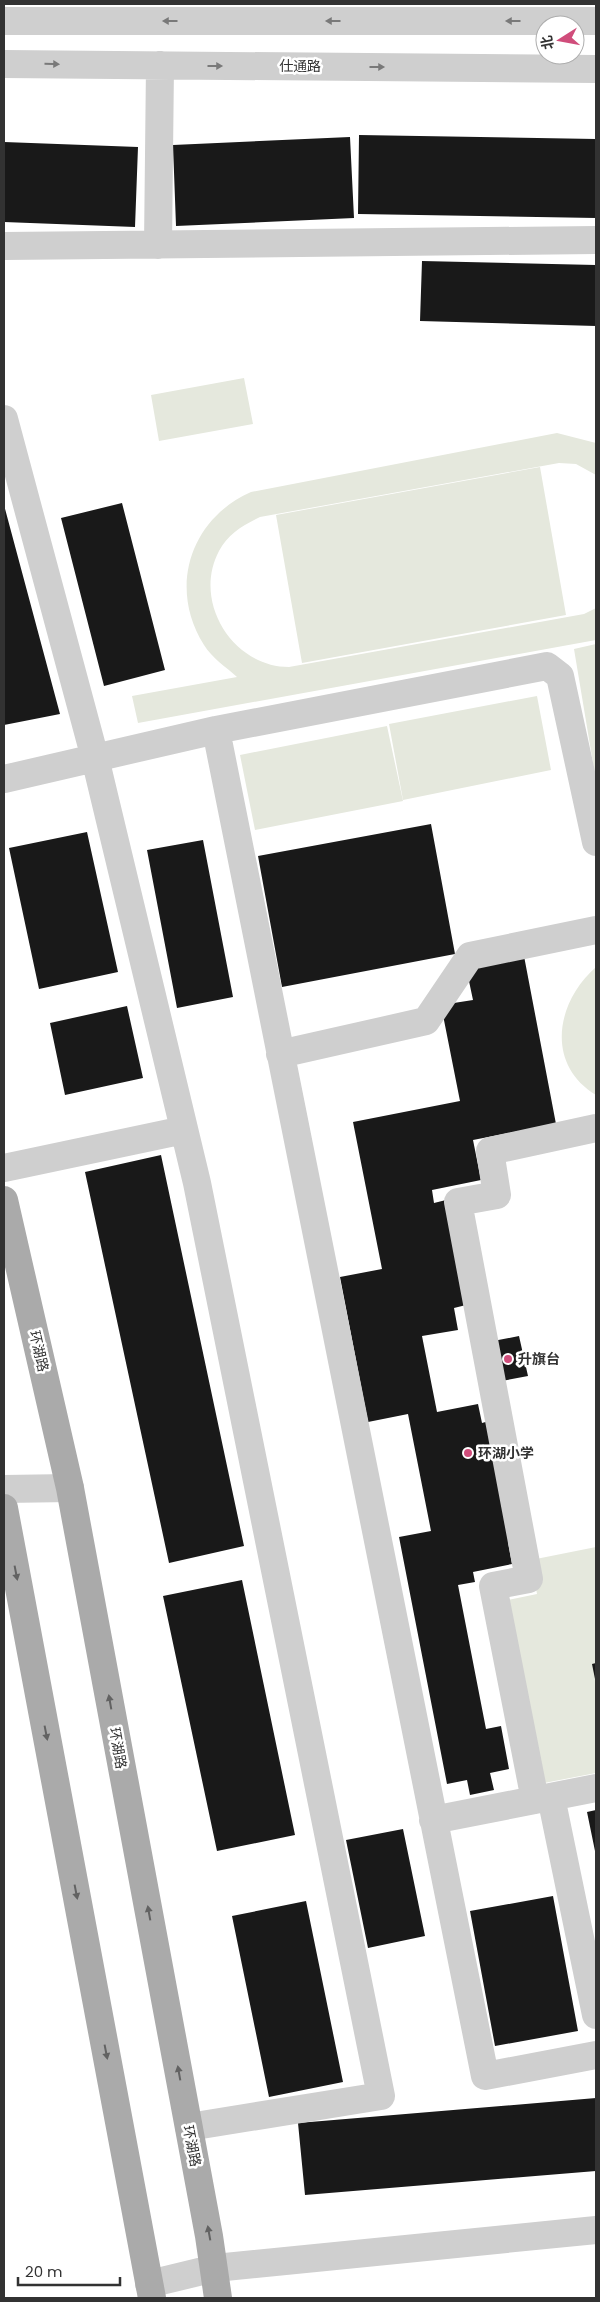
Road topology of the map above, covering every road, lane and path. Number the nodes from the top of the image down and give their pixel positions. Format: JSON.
{"nodes":[{"id":1,"x":417,"y":12,"type":"edge"},
{"id":2,"x":4,"y":21,"type":"edge"},
{"id":3,"x":596,"y":21,"type":"edge"},
{"id":4,"x":4,"y":64,"type":"edge"},
{"id":5,"x":160,"y":65,"type":"junction"},
{"id":6,"x":596,"y":69,"type":"edge"},
{"id":7,"x":596,"y":240,"type":"edge"},
{"id":8,"x":158,"y":245,"type":"junction"},
{"id":9,"x":4,"y":246,"type":"edge"},
{"id":10,"x":4,"y":419,"type":"edge"},
{"id":11,"x":216,"y":730,"type":"junction"},
{"id":12,"x":95,"y":758,"type":"junction"},
{"id":13,"x":4,"y":779,"type":"edge"},
{"id":14,"x":596,"y":842,"type":"edge"},
{"id":15,"x":596,"y":930,"type":"edge"},
{"id":16,"x":280,"y":1054,"type":"junction"},
{"id":17,"x":596,"y":1128,"type":"edge"},
{"id":18,"x":184,"y":1130,"type":"junction"},
{"id":19,"x":4,"y":1168,"type":"edge"},
{"id":20,"x":4,"y":1200,"type":"edge"},
{"id":21,"x":70,"y":1488,"type":"junction"},
{"id":22,"x":4,"y":1489,"type":"edge"},
{"id":23,"x":4,"y":1508,"type":"edge"},
{"id":24,"x":596,"y":1788,"type":"edge"},
{"id":25,"x":543,"y":1798,"type":"junction"},
{"id":26,"x":433,"y":1820,"type":"junction"},
{"id":27,"x":596,"y":2015,"type":"edge"},
{"id":28,"x":596,"y":2055,"type":"edge"},
{"id":29,"x":189,"y":2127,"type":"junction"},
{"id":30,"x":596,"y":2230,"type":"edge"},
{"id":31,"x":215,"y":2268,"type":"junction"},
{"id":32,"x":150,"y":2291,"type":"edge"},
{"id":33,"x":218,"y":2298,"type":"edge"}],
"edges":[{"from":1,"to":2,"type":"street","one_way":true},
{"from":3,"to":1,"type":"street","one_way":true},
{"from":4,"to":5,"type":"street","name":"仕通路","one_way":true},
{"from":5,"to":6,"type":"street","name":"仕通路","one_way":true},
{"from":5,"to":8,"type":"street"},
{"from":7,"to":8,"type":"street"},
{"from":8,"to":9,"type":"street"},
{"from":10,"to":12,"type":"street"},
{"from":11,"to":12,"type":"street"},
{"from":11,"to":14,"type":"street"},
{"from":11,"to":16,"type":"street"},
{"from":12,"to":13,"type":"street"},
{"from":12,"to":18,"type":"street"},
{"from":15,"to":16,"type":"street"},
{"from":16,"to":26,"type":"street"},
{"from":17,"to":25,"type":"street"},
{"from":18,"to":19,"type":"street"},
{"from":18,"to":29,"type":"street"},
{"from":20,"to":21,"type":"main road","name":"环湖路"},
{"from":21,"to":22,"type":"street"},
{"from":29,"to":21,"type":"main road","name":"环湖路","one_way":true},
{"from":23,"to":32,"type":"main road","one_way":true},
{"from":24,"to":25,"type":"street"},
{"from":25,"to":26,"type":"street"},
{"from":25,"to":27,"type":"street"},
{"from":26,"to":28,"type":"street"},
{"from":31,"to":29,"type":"main road","name":"环湖路","one_way":true},
{"from":30,"to":31,"type":"street"},
{"from":31,"to":32,"type":"street"},
{"from":31,"to":33,"type":"main road","name":"环湖路"}]}
